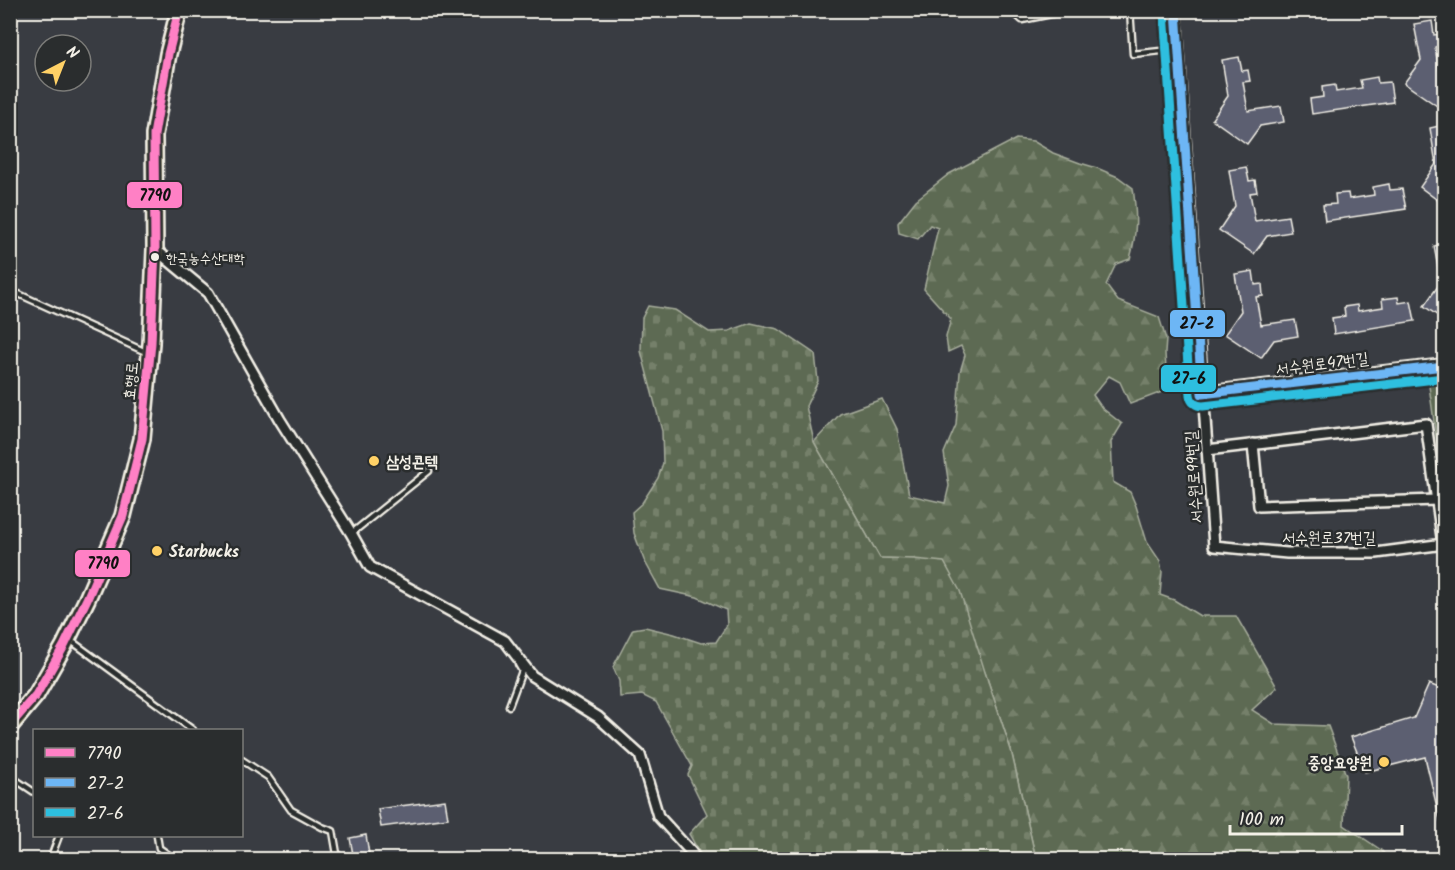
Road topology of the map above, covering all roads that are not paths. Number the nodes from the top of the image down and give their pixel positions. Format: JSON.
{"nodes":[{"id":1,"x":179,"y":10,"type":"edge"},
{"id":2,"x":1011,"y":10,"type":"edge"},
{"id":3,"x":1071,"y":10,"type":"edge"},
{"id":4,"x":1130,"y":10,"type":"edge"},
{"id":5,"x":1176,"y":10,"type":"edge"},
{"id":6,"x":1179,"y":49,"type":"junction"},
{"id":7,"x":155,"y":249,"type":"junction"},
{"id":8,"x":10,"y":291,"type":"edge"},
{"id":9,"x":150,"y":354,"type":"junction"},
{"id":10,"x":1444,"y":366,"type":"edge"},
{"id":11,"x":1202,"y":394,"type":"junction"},
{"id":12,"x":1252,"y":444,"type":"junction"},
{"id":13,"x":1207,"y":450,"type":"junction"},
{"id":14,"x":429,"y":471,"type":"dead end"},
{"id":15,"x":1437,"y":500,"type":"junction"},
{"id":16,"x":351,"y":533,"type":"junction"},
{"id":17,"x":1444,"y":544,"type":"edge"},
{"id":18,"x":1214,"y":546,"type":"joint"},
{"id":19,"x":68,"y":638,"type":"junction"},
{"id":20,"x":505,"y":641,"type":"junction"},
{"id":21,"x":509,"y":706,"type":"dead end"},
{"id":22,"x":10,"y":726,"type":"edge"},
{"id":23,"x":193,"y":729,"type":"edge"},
{"id":24,"x":243,"y":761,"type":"edge"},
{"id":25,"x":10,"y":776,"type":"edge"},
{"id":26,"x":33,"y":791,"type":"edge"},
{"id":27,"x":59,"y":837,"type":"edge"},
{"id":28,"x":157,"y":837,"type":"edge"},
{"id":29,"x":50,"y":860,"type":"edge"},
{"id":30,"x":176,"y":860,"type":"edge"},
{"id":31,"x":338,"y":860,"type":"edge"},
{"id":32,"x":696,"y":860,"type":"edge"}],
"edges":[{"from":1,"to":7,"type":"main road","name":"효행로"},
{"from":2,"to":3,"type":"lane"},
{"from":4,"to":6,"type":"lane"},
{"from":5,"to":6,"type":"street","name":"서수원로99번길"},
{"from":6,"to":11,"type":"street","name":"서수원로99번길"},
{"from":7,"to":9,"type":"main road","name":"효행로"},
{"from":7,"to":16,"type":"street"},
{"from":8,"to":9,"type":"lane"},
{"from":9,"to":19,"type":"main road","name":"효행로"},
{"from":10,"to":11,"type":"street","name":"서수원로47번길"},
{"from":11,"to":13,"type":"street","name":"서수원로99번길"},
{"from":12,"to":13,"type":"street"},
{"from":12,"to":15,"type":"street"},
{"from":12,"to":15,"type":"street"},
{"from":13,"to":18,"type":"street","name":"서수원로99번길"},
{"from":14,"to":16,"type":"lane"},
{"from":15,"to":17,"type":"street"},
{"from":16,"to":20,"type":"street"},
{"from":17,"to":18,"type":"street","name":"서수원로37번길"},
{"from":19,"to":22,"type":"main road","name":"효행로"},
{"from":19,"to":23,"type":"lane"},
{"from":20,"to":21,"type":"lane"},
{"from":20,"to":32,"type":"street"},
{"from":24,"to":31,"type":"lane"},
{"from":25,"to":26,"type":"lane"},
{"from":27,"to":29,"type":"lane"},
{"from":28,"to":30,"type":"lane"}]}
